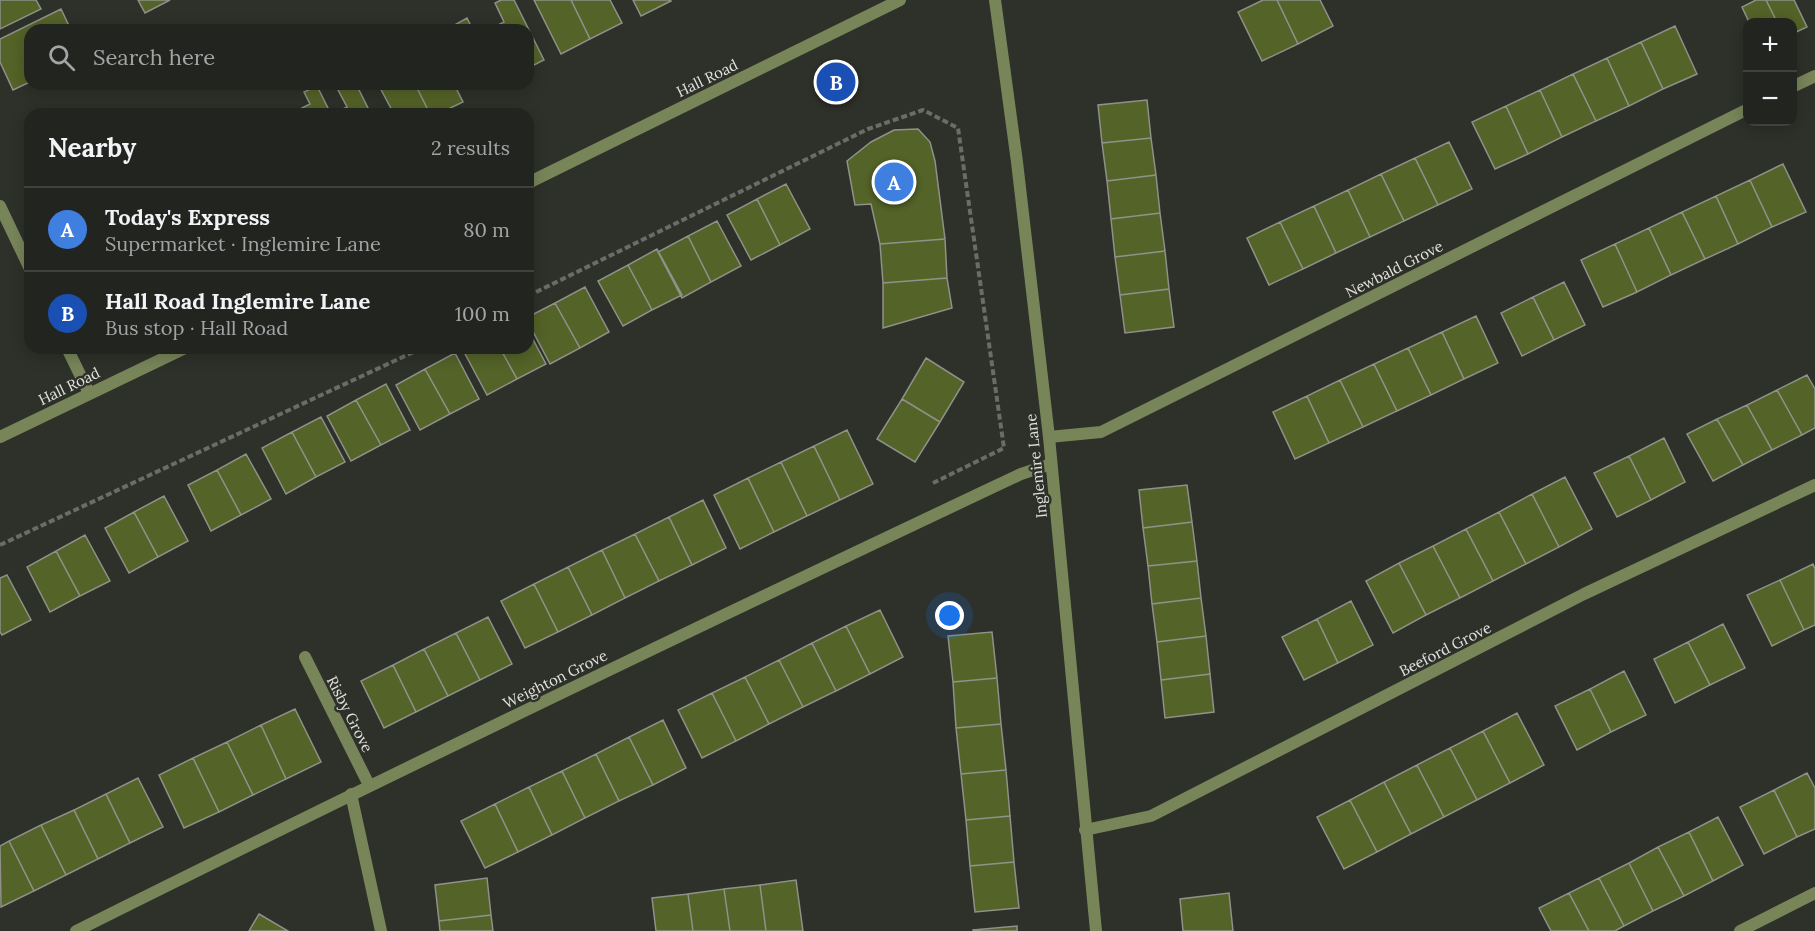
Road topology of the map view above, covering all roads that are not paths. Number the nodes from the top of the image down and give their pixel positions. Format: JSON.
{"nodes":[{"id":1,"x":900,"y":0,"type":"edge"},
{"id":2,"x":995,"y":0,"type":"edge"},
{"id":3,"x":1815,"y":76,"type":"edge"},
{"id":4,"x":1797,"y":85,"type":"edge"},
{"id":5,"x":1743,"y":112,"type":"edge"},
{"id":6,"x":534,"y":180,"type":"edge"},
{"id":7,"x":0,"y":206,"type":"edge"},
{"id":8,"x":24,"y":256,"type":"edge"},
{"id":9,"x":70,"y":354,"type":"edge"},
{"id":10,"x":172,"y":354,"type":"edge"},
{"id":11,"x":89,"y":393,"type":"junction"},
{"id":12,"x":1048,"y":436,"type":"junction"},
{"id":13,"x":0,"y":437,"type":"edge"},
{"id":14,"x":1051,"y":464,"type":"junction"},
{"id":15,"x":1815,"y":485,"type":"edge"},
{"id":16,"x":305,"y":657,"type":"dead end"},
{"id":17,"x":369,"y":785,"type":"junction"},
{"id":18,"x":351,"y":794,"type":"junction"},
{"id":19,"x":1085,"y":830,"type":"junction"},
{"id":20,"x":1815,"y":893,"type":"edge"},
{"id":21,"x":76,"y":931,"type":"edge"},
{"id":22,"x":381,"y":931,"type":"edge"},
{"id":23,"x":1096,"y":931,"type":"edge"},
{"id":24,"x":1740,"y":931,"type":"edge"}],
"edges":[{"from":1,"to":6,"type":"street","name":"Hall Road"},
{"from":2,"to":12,"type":"street","name":"Inglemire Lane"},
{"from":3,"to":4,"type":"street"},
{"from":5,"to":12,"type":"street","name":"Newbald Grove"},
{"from":7,"to":8,"type":"street"},
{"from":9,"to":11,"type":"street"},
{"from":10,"to":11,"type":"street","name":"Hall Road"},
{"from":11,"to":13,"type":"street","name":"Hall Road"},
{"from":12,"to":14,"type":"street","name":"Inglemire Lane"},
{"from":14,"to":17,"type":"street","name":"Weighton Grove"},
{"from":14,"to":19,"type":"street","name":"Inglemire Lane"},
{"from":15,"to":19,"type":"street","name":"Beeford Grove"},
{"from":16,"to":17,"type":"street","name":"Risby Grove"},
{"from":17,"to":18,"type":"street","name":"Weighton Grove"},
{"from":18,"to":21,"type":"street","name":"Weighton Grove"},
{"from":18,"to":22,"type":"street"},
{"from":19,"to":23,"type":"street","name":"Inglemire Lane"},
{"from":20,"to":24,"type":"street"}]}
